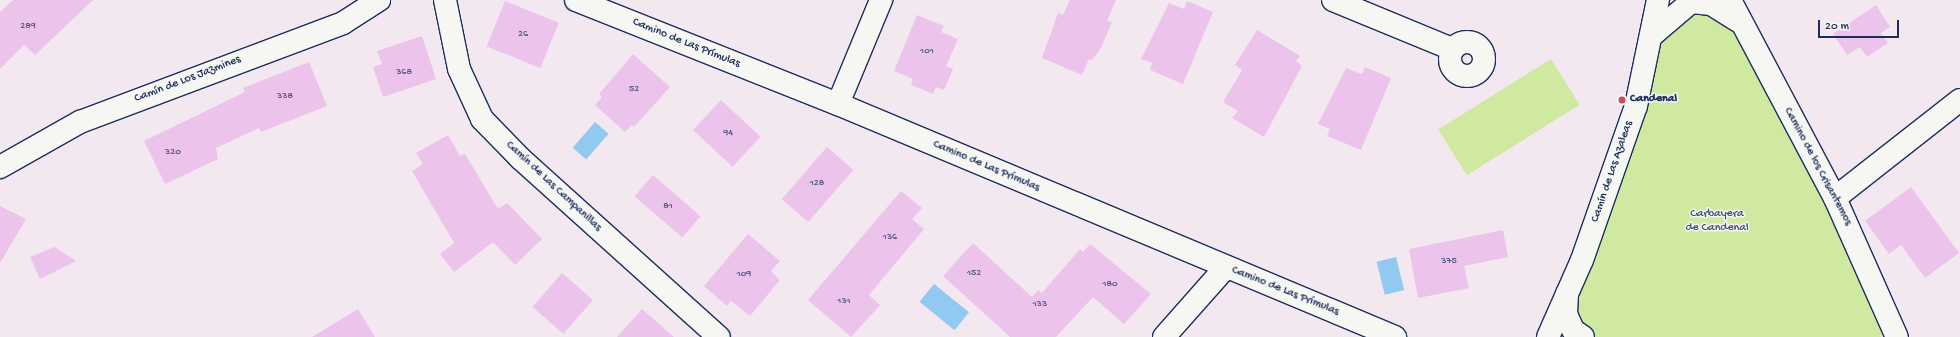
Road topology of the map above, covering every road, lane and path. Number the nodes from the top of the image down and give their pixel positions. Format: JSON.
{"nodes":[{"id":1,"x":379,"y":0,"type":"edge"},
{"id":2,"x":446,"y":0,"type":"edge"},
{"id":3,"x":576,"y":0,"type":"edge"},
{"id":4,"x":881,"y":0,"type":"edge"},
{"id":5,"x":1333,"y":0,"type":"edge"},
{"id":6,"x":1658,"y":0,"type":"edge"},
{"id":7,"x":1730,"y":0,"type":"edge"},
{"id":8,"x":1738,"y":21,"type":"junction"},
{"id":9,"x":1651,"y":36,"type":"junction"},
{"id":10,"x":1452,"y":49,"type":"dead end"},
{"id":11,"x":1960,"y":100,"type":"edge"},
{"id":12,"x":838,"y":104,"type":"junction"},
{"id":13,"x":0,"y":168,"type":"edge"},
{"id":14,"x":1835,"y":198,"type":"junction"},
{"id":15,"x":1225,"y":268,"type":"junction"},
{"id":16,"x":1567,"y":293,"type":"junction"},
{"id":17,"x":1890,"y":332,"type":"edge"},
{"id":18,"x":719,"y":337,"type":"edge"},
{"id":19,"x":1164,"y":337,"type":"edge"},
{"id":20,"x":1395,"y":337,"type":"edge"},
{"id":21,"x":1548,"y":337,"type":"edge"},
{"id":22,"x":1583,"y":337,"type":"edge"}],
"edges":[{"from":1,"to":13,"type":"street","name":"Camín de Los Jazmines"},
{"from":2,"to":18,"type":"street","name":"Camín de Las Campanillas"},
{"from":3,"to":12,"type":"street","name":"Camino de Las Prímulas"},
{"from":4,"to":12,"type":"street"},
{"from":5,"to":10,"type":"street"},
{"from":6,"to":9,"type":"street","name":"Camín de Las Azaleas"},
{"from":7,"to":8,"type":"street","name":"Camino de los Crisantemos"},
{"from":8,"to":9,"type":"street"},
{"from":8,"to":14,"type":"street","name":"Camino de los Crisantemos"},
{"from":9,"to":16,"type":"street","name":"Camín de Las Azaleas"},
{"from":11,"to":14,"type":"street"},
{"from":12,"to":15,"type":"street","name":"Camino de Las Prímulas"},
{"from":14,"to":17,"type":"street","name":"Camino de los Crisantemos"},
{"from":15,"to":19,"type":"street"},
{"from":15,"to":20,"type":"street","name":"Camino de Las Prímulas"},
{"from":16,"to":21,"type":"street","name":"Camín de Las Azaleas"},
{"from":16,"to":22,"type":"street","name":"Camín de Las Azaleas"}]}
